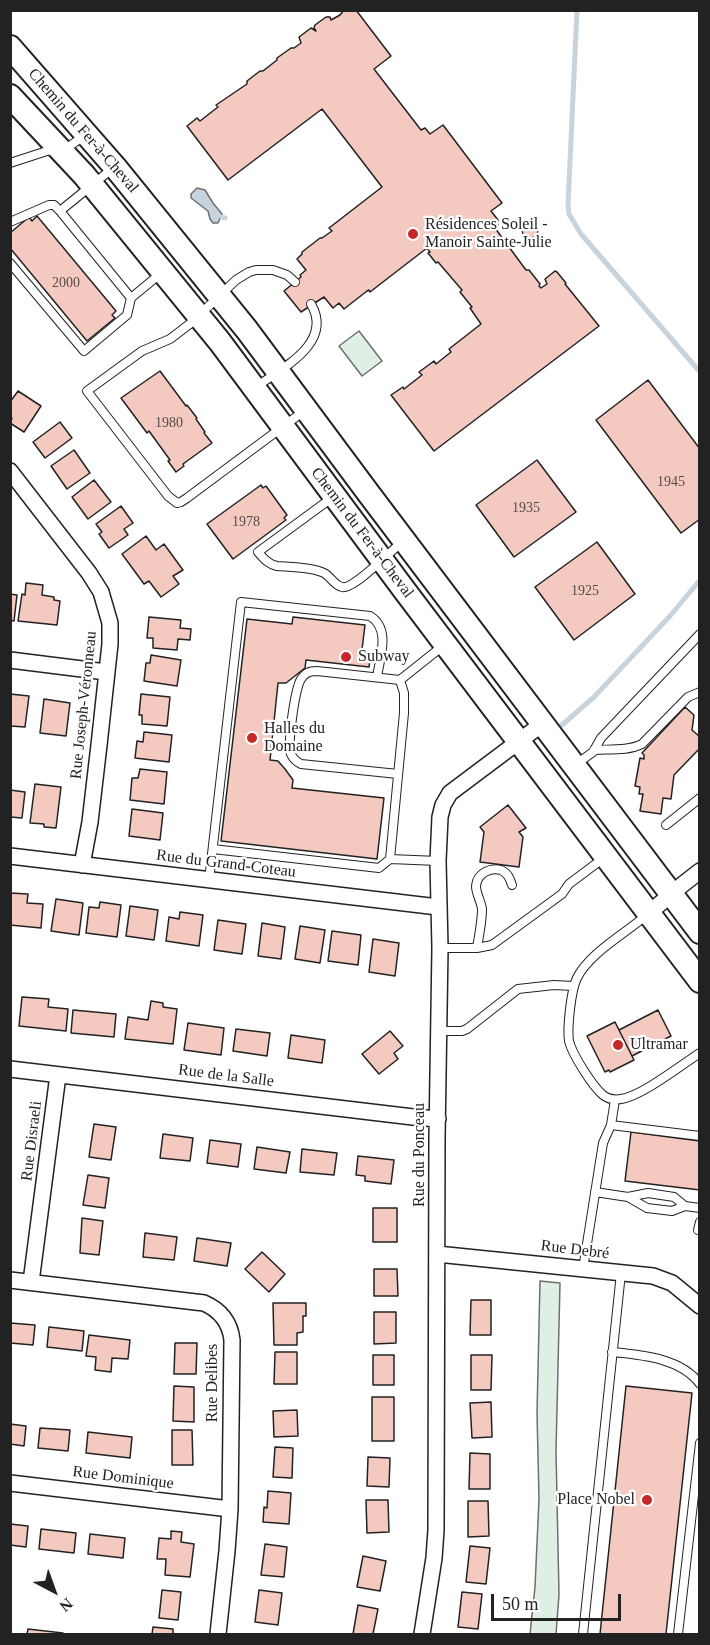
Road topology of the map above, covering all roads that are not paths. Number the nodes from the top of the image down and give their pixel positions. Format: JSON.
{"nodes":[{"id":1,"x":11,"y":48,"type":"edge"},
{"id":2,"x":10,"y":96,"type":"edge"},
{"id":3,"x":86,"y":134,"type":"junction"},
{"id":4,"x":61,"y":150,"type":"junction"},
{"id":5,"x":10,"y":163,"type":"edge"},
{"id":6,"x":115,"y":166,"type":"junction"},
{"id":7,"x":92,"y":185,"type":"junction"},
{"id":8,"x":60,"y":212,"type":"junction"},
{"id":9,"x":10,"y":222,"type":"edge"},
{"id":10,"x":10,"y":263,"type":"edge"},
{"id":11,"x":164,"y":271,"type":"junction"},
{"id":12,"x":295,"y":282,"type":"dead end"},
{"id":13,"x":220,"y":295,"type":"junction"},
{"id":14,"x":131,"y":298,"type":"junction"},
{"id":15,"x":312,"y":304,"type":"dead end"},
{"id":16,"x":199,"y":315,"type":"junction"},
{"id":17,"x":278,"y":371,"type":"junction"},
{"id":18,"x":255,"y":388,"type":"junction"},
{"id":19,"x":307,"y":410,"type":"junction"},
{"id":20,"x":283,"y":427,"type":"junction"},
{"id":21,"x":10,"y":471,"type":"edge"},
{"id":22,"x":334,"y":496,"type":"junction"},
{"id":23,"x":404,"y":540,"type":"junction"},
{"id":24,"x":381,"y":559,"type":"junction"},
{"id":25,"x":699,"y":634,"type":"edge"},
{"id":26,"x":445,"y":644,"type":"junction"},
{"id":27,"x":10,"y":660,"type":"edge"},
{"id":28,"x":106,"y":672,"type":"junction"},
{"id":29,"x":377,"y":677,"type":"junction"},
{"id":30,"x":400,"y":680,"type":"junction"},
{"id":31,"x":699,"y":692,"type":"edge"},
{"id":32,"x":519,"y":694,"type":"junction"},
{"id":33,"x":542,"y":724,"type":"junction"},
{"id":34,"x":519,"y":741,"type":"junction"},
{"id":35,"x":594,"y":750,"type":"junction"},
{"id":36,"x":574,"y":766,"type":"junction"},
{"id":37,"x":398,"y":774,"type":"junction"},
{"id":38,"x":699,"y":798,"type":"edge"},
{"id":39,"x":666,"y":825,"type":"dead end"},
{"id":40,"x":213,"y":849,"type":"junction"},
{"id":41,"x":10,"y":856,"type":"edge"},
{"id":42,"x":606,"y":856,"type":"junction"},
{"id":43,"x":390,"y":859,"type":"junction"},
{"id":44,"x":438,"y":861,"type":"junction"},
{"id":45,"x":82,"y":865,"type":"junction"},
{"id":46,"x":699,"y":872,"type":"edge"},
{"id":47,"x":209,"y":880,"type":"junction"},
{"id":48,"x":512,"y":885,"type":"dead end"},
{"id":49,"x":671,"y":893,"type":"junction"},
{"id":50,"x":438,"y":907,"type":"junction"},
{"id":51,"x":649,"y":913,"type":"junction"},
{"id":52,"x":699,"y":932,"type":"edge"},
{"id":53,"x":440,"y":948,"type":"junction"},
{"id":54,"x":477,"y":948,"type":"junction"},
{"id":55,"x":699,"y":981,"type":"edge"},
{"id":56,"x":573,"y":986,"type":"junction"},
{"id":57,"x":439,"y":1031,"type":"junction"},
{"id":58,"x":699,"y":1053,"type":"edge"},
{"id":59,"x":10,"y":1069,"type":"edge"},
{"id":60,"x":58,"y":1075,"type":"junction"},
{"id":61,"x":615,"y":1100,"type":"junction"},
{"id":62,"x":438,"y":1119,"type":"junction"},
{"id":63,"x":611,"y":1125,"type":"junction"},
{"id":64,"x":699,"y":1136,"type":"edge"},
{"id":65,"x":595,"y":1192,"type":"junction"},
{"id":66,"x":628,"y":1197,"type":"junction"},
{"id":67,"x":685,"y":1206,"type":"junction"},
{"id":68,"x":699,"y":1208,"type":"edge"},
{"id":69,"x":437,"y":1254,"type":"junction"},
{"id":70,"x":583,"y":1269,"type":"junction"},
{"id":71,"x":621,"y":1273,"type":"junction"},
{"id":72,"x":10,"y":1280,"type":"edge"},
{"id":73,"x":32,"y":1282,"type":"junction"},
{"id":74,"x":699,"y":1306,"type":"edge"},
{"id":75,"x":612,"y":1352,"type":"junction"},
{"id":76,"x":699,"y":1384,"type":"edge"},
{"id":77,"x":699,"y":1443,"type":"edge"},
{"id":78,"x":10,"y":1483,"type":"edge"},
{"id":79,"x":230,"y":1509,"type":"junction"},
{"id":80,"x":218,"y":1635,"type":"edge"},
{"id":81,"x":422,"y":1635,"type":"edge"},
{"id":82,"x":583,"y":1635,"type":"edge"},
{"id":83,"x":678,"y":1635,"type":"edge"}],
"edges":[{"from":1,"to":3,"type":"street","name":"Chemin du Fer-à-Cheval"},
{"from":2,"to":4,"type":"street","name":"Chemin du Fer-à-Cheval"},
{"from":3,"to":4,"type":"lane"},
{"from":3,"to":6,"type":"street","name":"Chemin du Fer-à-Cheval"},
{"from":4,"to":5,"type":"lane"},
{"from":4,"to":7,"type":"street","name":"Chemin du Fer-à-Cheval"},
{"from":6,"to":7,"type":"lane"},
{"from":6,"to":13,"type":"street","name":"Chemin du Fer-à-Cheval"},
{"from":7,"to":8,"type":"lane"},
{"from":7,"to":11,"type":"street","name":"Chemin du Fer-à-Cheval"},
{"from":8,"to":9,"type":"lane"},
{"from":8,"to":14,"type":"lane"},
{"from":10,"to":14,"type":"lane"},
{"from":11,"to":14,"type":"lane"},
{"from":11,"to":16,"type":"street","name":"Chemin du Fer-à-Cheval"},
{"from":12,"to":13,"type":"lane"},
{"from":13,"to":16,"type":"lane"},
{"from":13,"to":17,"type":"street","name":"Chemin du Fer-à-Cheval"},
{"from":15,"to":17,"type":"lane"},
{"from":16,"to":18,"type":"street","name":"Chemin du Fer-à-Cheval"},
{"from":16,"to":20,"type":"lane"},
{"from":17,"to":18,"type":"lane"},
{"from":17,"to":19,"type":"street","name":"Chemin du Fer-à-Cheval"},
{"from":18,"to":20,"type":"street","name":"Chemin du Fer-à-Cheval"},
{"from":19,"to":20,"type":"lane"},
{"from":19,"to":23,"type":"street","name":"Chemin du Fer-à-Cheval"},
{"from":20,"to":22,"type":"street","name":"Chemin du Fer-à-Cheval"},
{"from":21,"to":28,"type":"street","name":"Rue Joseph-Véronneau"},
{"from":22,"to":24,"type":"street","name":"Chemin du Fer-à-Cheval"},
{"from":22,"to":24,"type":"lane"},
{"from":23,"to":24,"type":"lane"},
{"from":23,"to":32,"type":"street","name":"Chemin du Fer-à-Cheval"},
{"from":24,"to":26,"type":"street","name":"Chemin du Fer-à-Cheval"},
{"from":25,"to":35,"type":"lane"},
{"from":26,"to":30,"type":"lane"},
{"from":26,"to":32,"type":"street"},
{"from":26,"to":34,"type":"street","name":"Chemin du Fer-à-Cheval"},
{"from":27,"to":28,"type":"street"},
{"from":28,"to":45,"type":"street","name":"Rue Joseph-Véronneau"},
{"from":29,"to":30,"type":"lane"},
{"from":29,"to":37,"type":"lane"},
{"from":29,"to":40,"type":"lane"},
{"from":30,"to":37,"type":"lane"},
{"from":31,"to":35,"type":"lane"},
{"from":32,"to":33,"type":"street","name":"Chemin du Fer-à-Cheval"},
{"from":33,"to":34,"type":"street","name":"Rue du Ponceau"},
{"from":33,"to":36,"type":"street","name":"Chemin du Fer-à-Cheval"},
{"from":34,"to":42,"type":"street","name":"Chemin du Fer-à-Cheval"},
{"from":34,"to":44,"type":"street","name":"Rue du Ponceau"},
{"from":35,"to":36,"type":"lane"},
{"from":36,"to":49,"type":"street","name":"Chemin du Fer-à-Cheval"},
{"from":37,"to":43,"type":"lane"},
{"from":38,"to":39,"type":"lane"},
{"from":40,"to":43,"type":"lane"},
{"from":40,"to":47,"type":"lane"},
{"from":41,"to":45,"type":"street","name":"Rue du Grand-Coteau"},
{"from":42,"to":51,"type":"street","name":"Chemin du Fer-à-Cheval"},
{"from":42,"to":54,"type":"lane"},
{"from":43,"to":44,"type":"lane"},
{"from":44,"to":50,"type":"street","name":"Rue du Ponceau"},
{"from":45,"to":47,"type":"street","name":"Rue du Grand-Coteau"},
{"from":46,"to":49,"type":"street"},
{"from":47,"to":50,"type":"street","name":"Rue du Grand-Coteau"},
{"from":48,"to":54,"type":"lane"},
{"from":49,"to":51,"type":"street"},
{"from":49,"to":52,"type":"street","name":"Chemin du Fer-à-Cheval"},
{"from":50,"to":53,"type":"street","name":"Rue du Ponceau"},
{"from":51,"to":55,"type":"street","name":"Chemin du Fer-à-Cheval"},
{"from":51,"to":56,"type":"lane"},
{"from":53,"to":54,"type":"lane"},
{"from":53,"to":57,"type":"street","name":"Rue du Ponceau"},
{"from":56,"to":57,"type":"lane"},
{"from":56,"to":61,"type":"lane"},
{"from":57,"to":62,"type":"street","name":"Rue du Ponceau"},
{"from":58,"to":61,"type":"lane"},
{"from":59,"to":60,"type":"street","name":"Rue de la Salle"},
{"from":60,"to":62,"type":"street","name":"Rue de la Salle"},
{"from":60,"to":73,"type":"street","name":"Rue Disraeli"},
{"from":61,"to":63,"type":"lane"},
{"from":62,"to":69,"type":"street","name":"Rue du Ponceau"},
{"from":63,"to":64,"type":"lane"},
{"from":63,"to":65,"type":"lane"},
{"from":65,"to":66,"type":"lane"},
{"from":65,"to":70,"type":"lane"},
{"from":66,"to":67,"type":"lane"},
{"from":66,"to":67,"type":"lane"},
{"from":67,"to":68,"type":"lane"},
{"from":69,"to":70,"type":"street","name":"Rue Debré"},
{"from":69,"to":81,"type":"street","name":"Rue du Ponceau"},
{"from":70,"to":71,"type":"street","name":"Rue Debré"},
{"from":71,"to":74,"type":"street","name":"Rue Debré"},
{"from":71,"to":75,"type":"lane"},
{"from":72,"to":73,"type":"street","name":"Rue Delibes"},
{"from":73,"to":79,"type":"street","name":"Rue Delibes"},
{"from":75,"to":76,"type":"lane"},
{"from":75,"to":82,"type":"lane"},
{"from":77,"to":83,"type":"lane"},
{"from":78,"to":79,"type":"street","name":"Rue Dominique"},
{"from":79,"to":80,"type":"street","name":"Rue Delibes"}]}
